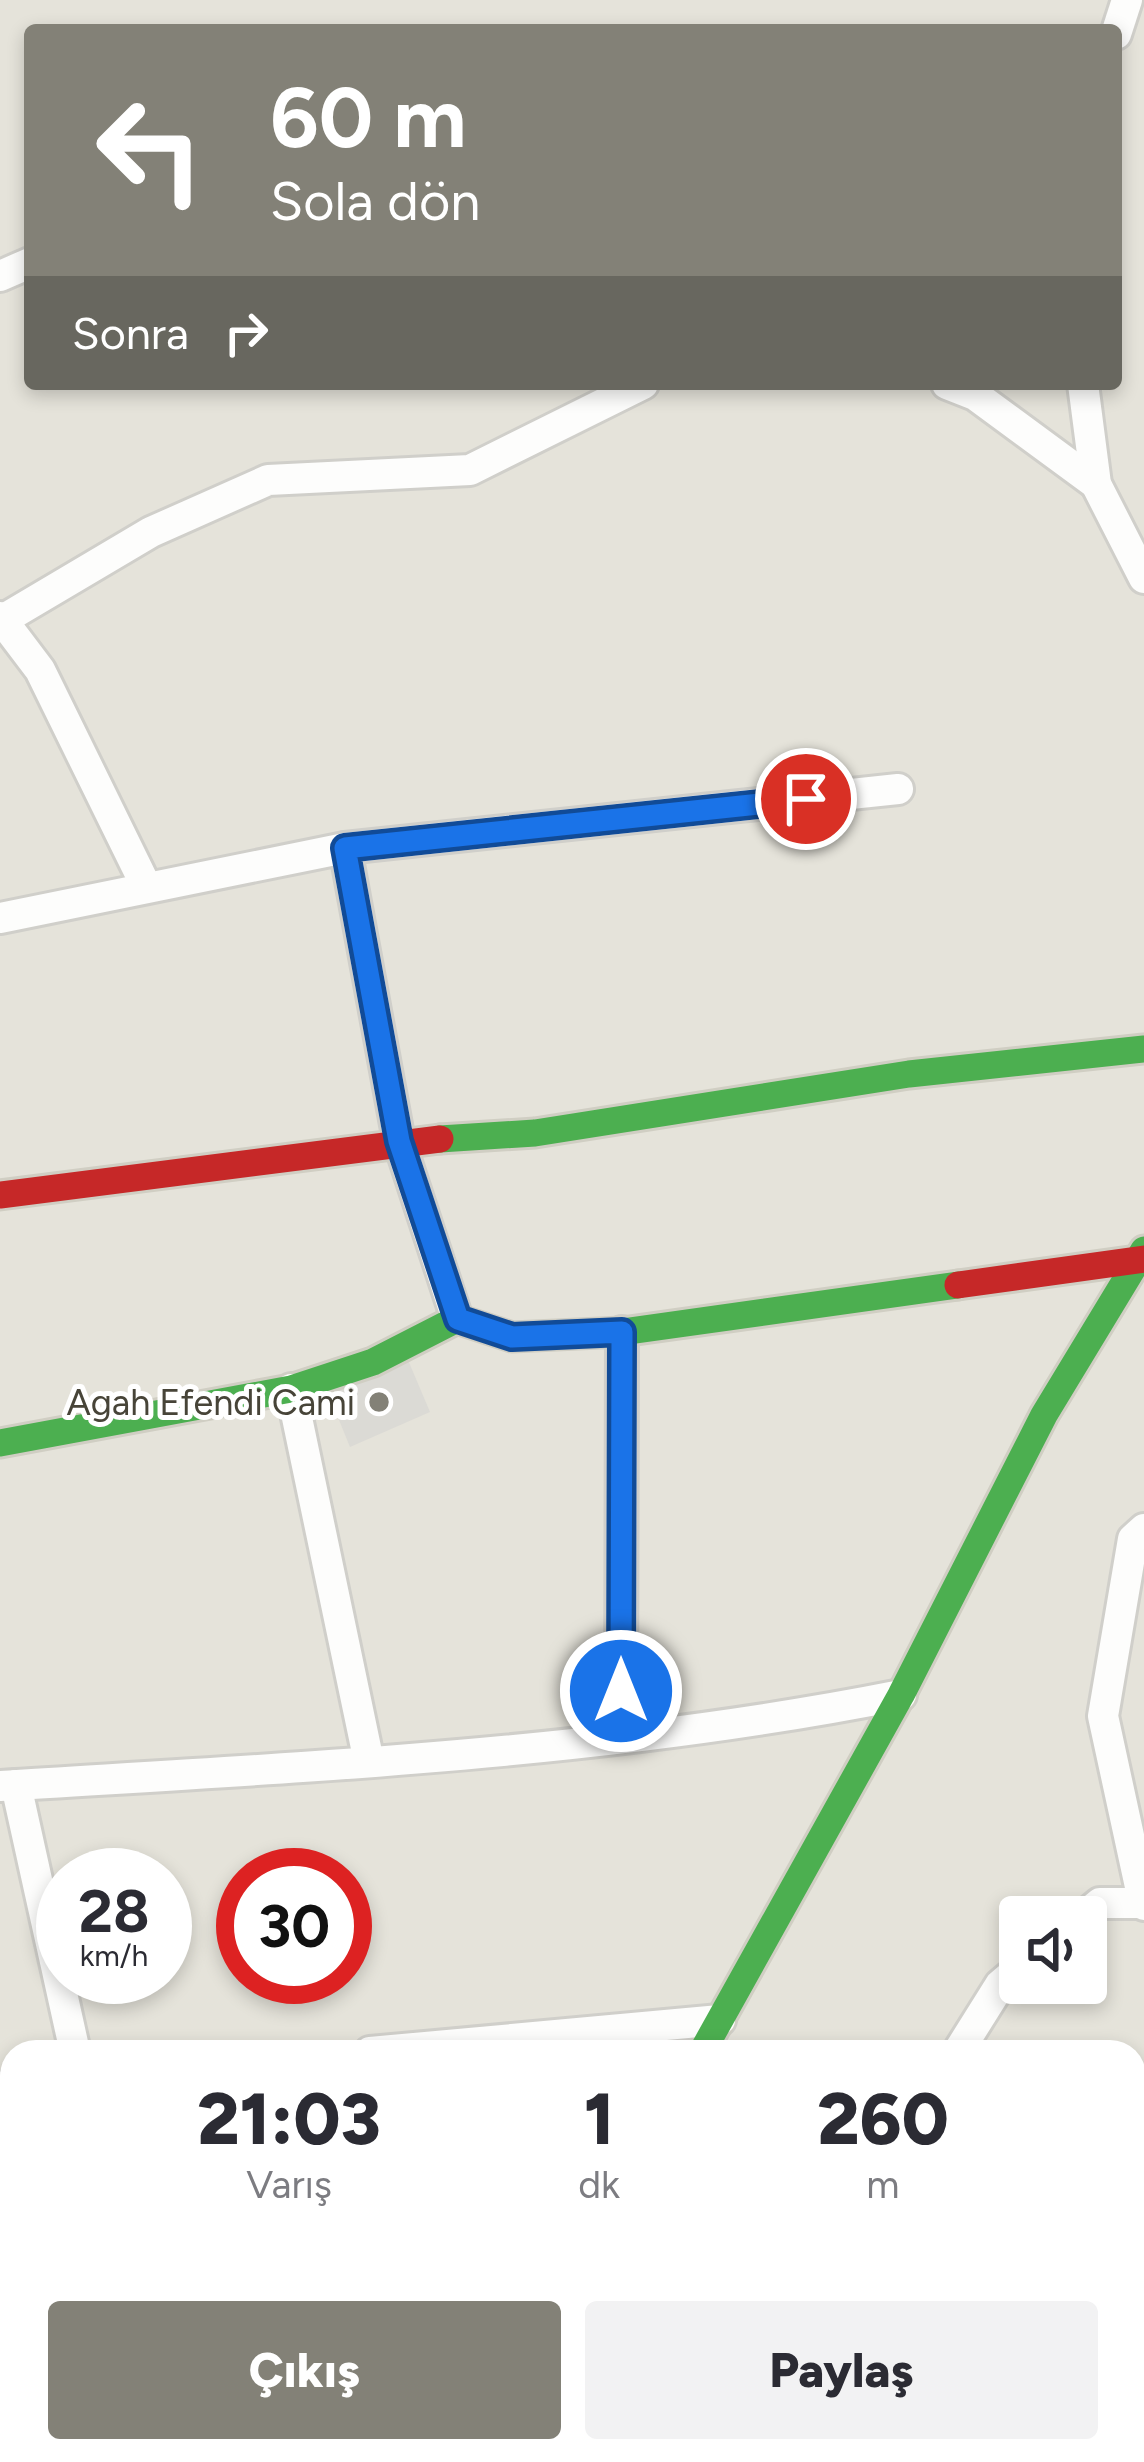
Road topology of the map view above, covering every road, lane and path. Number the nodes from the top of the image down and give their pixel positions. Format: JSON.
{"nodes":[{"id":1,"x":631,"y":390,"type":"edge"},
{"id":2,"x":962,"y":390,"type":"edge"},
{"id":3,"x":1084,"y":390,"type":"edge"},
{"id":4,"x":1096,"y":484,"type":"junction"},
{"id":5,"x":1144,"y":578,"type":"edge"},
{"id":6,"x":2,"y":618,"type":"edge"},
{"id":7,"x":898,"y":789,"type":"dead end"},
{"id":8,"x":345,"y":848,"type":"junction"},
{"id":9,"x":146,"y":884,"type":"junction"},
{"id":10,"x":0,"y":918,"type":"edge"},
{"id":11,"x":1144,"y":1049,"type":"edge"},
{"id":12,"x":399,"y":1141,"type":"junction"},
{"id":13,"x":0,"y":1195,"type":"edge"},
{"id":14,"x":1142,"y":1256,"type":"edge"},
{"id":15,"x":458,"y":1319,"type":"junction"},
{"id":16,"x":622,"y":1332,"type":"junction"},
{"id":17,"x":291,"y":1388,"type":"junction"},
{"id":18,"x":0,"y":1443,"type":"edge"},
{"id":19,"x":1144,"y":1529,"type":"edge"},
{"id":20,"x":902,"y":1695,"type":"junction"},
{"id":21,"x":621,"y":1736,"type":"junction"},
{"id":22,"x":369,"y":1762,"type":"junction"},
{"id":23,"x":8,"y":1785,"type":"edge"},
{"id":24,"x":1107,"y":1903,"type":"edge"},
{"id":25,"x":1143,"y":1904,"type":"edge"},
{"id":26,"x":999,"y":1986,"type":"edge"},
{"id":27,"x":720,"y":2020,"type":"junction"},
{"id":28,"x":72,"y":2040,"type":"edge"},
{"id":29,"x":501,"y":2040,"type":"edge"},
{"id":30,"x":709,"y":2040,"type":"edge"},
{"id":31,"x":965,"y":2040,"type":"edge"}],
"edges":[{"from":1,"to":6,"type":"street"},
{"from":2,"to":4,"type":"street"},
{"from":3,"to":4,"type":"street"},
{"from":4,"to":5,"type":"street"},
{"from":6,"to":9,"type":"street"},
{"from":7,"to":8,"type":"street"},
{"from":8,"to":9,"type":"street"},
{"from":8,"to":12,"type":"street"},
{"from":9,"to":10,"type":"street"},
{"from":11,"to":12,"type":"street"},
{"from":12,"to":13,"type":"street"},
{"from":12,"to":15,"type":"street"},
{"from":14,"to":16,"type":"street"},
{"from":14,"to":20,"type":"street"},
{"from":15,"to":16,"type":"street"},
{"from":15,"to":17,"type":"street"},
{"from":16,"to":21,"type":"street"},
{"from":17,"to":18,"type":"street"},
{"from":17,"to":22,"type":"street"},
{"from":19,"to":25,"type":"street"},
{"from":20,"to":21,"type":"street"},
{"from":20,"to":27,"type":"street"},
{"from":21,"to":22,"type":"street"},
{"from":22,"to":23,"type":"street"},
{"from":23,"to":28,"type":"street"},
{"from":24,"to":25,"type":"street"},
{"from":26,"to":31,"type":"street"},
{"from":27,"to":29,"type":"street"},
{"from":27,"to":30,"type":"street"}]}
